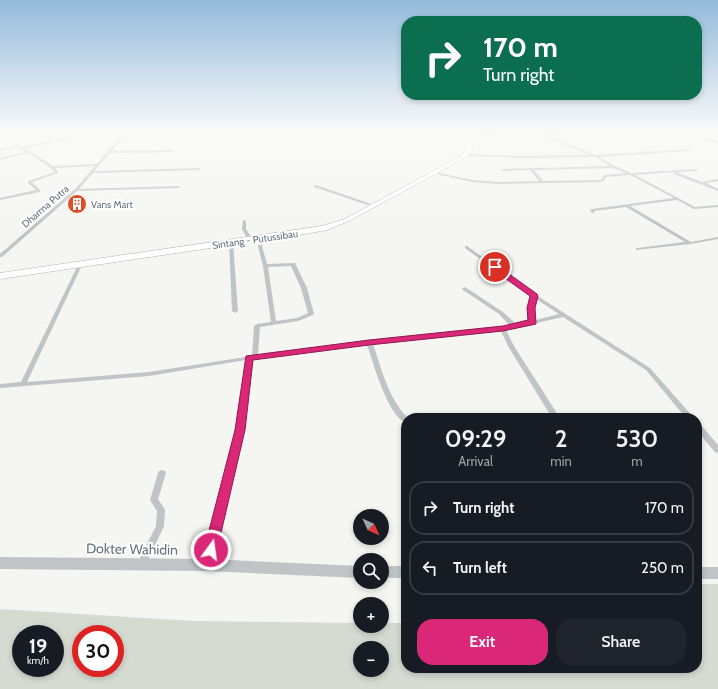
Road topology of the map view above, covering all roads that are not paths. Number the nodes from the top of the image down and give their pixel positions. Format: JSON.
{"nodes":[{"id":1,"x":45,"y":162,"type":"edge"},
{"id":2,"x":99,"y":162,"type":"edge"},
{"id":3,"x":448,"y":162,"type":"edge"},
{"id":4,"x":453,"y":162,"type":"edge"},
{"id":5,"x":606,"y":162,"type":"edge"},
{"id":6,"x":96,"y":165,"type":"junction"},
{"id":7,"x":52,"y":167,"type":"junction"},
{"id":8,"x":614,"y":167,"type":"junction"},
{"id":9,"x":200,"y":169,"type":"dead end"},
{"id":10,"x":503,"y":170,"type":"dead end"},
{"id":11,"x":532,"y":170,"type":"junction"},
{"id":12,"x":696,"y":170,"type":"dead end"},
{"id":13,"x":91,"y":172,"type":"junction"},
{"id":14,"x":669,"y":172,"type":"junction"},
{"id":15,"x":434,"y":173,"type":"junction"},
{"id":16,"x":631,"y":174,"type":"junction"},
{"id":17,"x":718,"y":180,"type":"edge"},
{"id":18,"x":416,"y":182,"type":"junction"},
{"id":19,"x":542,"y":182,"type":"junction"},
{"id":20,"x":702,"y":182,"type":"junction"},
{"id":21,"x":315,"y":186,"type":"dead end"},
{"id":22,"x":178,"y":187,"type":"dead end"},
{"id":23,"x":76,"y":190,"type":"junction"},
{"id":24,"x":718,"y":190,"type":"edge"},
{"id":25,"x":0,"y":199,"type":"edge"},
{"id":26,"x":678,"y":199,"type":"junction"},
{"id":27,"x":369,"y":204,"type":"junction"},
{"id":28,"x":627,"y":206,"type":"junction"},
{"id":29,"x":718,"y":206,"type":"edge"},
{"id":30,"x":593,"y":212,"type":"dead end"},
{"id":31,"x":244,"y":221,"type":"dead end"},
{"id":32,"x":249,"y":237,"type":"junction"},
{"id":33,"x":718,"y":238,"type":"edge"},
{"id":34,"x":231,"y":242,"type":"junction"},
{"id":35,"x":690,"y":243,"type":"junction"},
{"id":36,"x":260,"y":246,"type":"dead end"},
{"id":37,"x":467,"y":247,"type":"dead end"},
{"id":38,"x":638,"y":249,"type":"dead end"},
{"id":39,"x":0,"y":256,"type":"edge"},
{"id":40,"x":80,"y":265,"type":"junction"},
{"id":41,"x":265,"y":266,"type":"junction"},
{"id":42,"x":1,"y":272,"type":"edge"},
{"id":43,"x":24,"y":272,"type":"junction"},
{"id":44,"x":0,"y":281,"type":"edge"},
{"id":45,"x":465,"y":289,"type":"dead end"},
{"id":46,"x":534,"y":296,"type":"junction"},
{"id":47,"x":235,"y":311,"type":"dead end"},
{"id":48,"x":564,"y":315,"type":"junction"},
{"id":49,"x":533,"y":322,"type":"junction"},
{"id":50,"x":274,"y":323,"type":"junction"},
{"id":51,"x":514,"y":326,"type":"junction"},
{"id":52,"x":503,"y":329,"type":"junction"},
{"id":53,"x":369,"y":342,"type":"junction"},
{"id":54,"x":252,"y":357,"type":"junction"},
{"id":55,"x":23,"y":384,"type":"junction"},
{"id":56,"x":0,"y":386,"type":"edge"},
{"id":57,"x":553,"y":413,"type":"edge"},
{"id":58,"x":686,"y":413,"type":"edge"},
{"id":59,"x":401,"y":415,"type":"edge"},
{"id":60,"x":702,"y":432,"type":"edge"},
{"id":61,"x":718,"y":450,"type":"edge"},
{"id":62,"x":162,"y":473,"type":"dead end"},
{"id":63,"x":0,"y":563,"type":"edge"},
{"id":64,"x":142,"y":564,"type":"junction"},
{"id":65,"x":207,"y":565,"type":"junction"},
{"id":66,"x":353,"y":572,"type":"edge"},
{"id":67,"x":389,"y":572,"type":"edge"},
{"id":68,"x":401,"y":572,"type":"edge"},
{"id":69,"x":702,"y":573,"type":"edge"},
{"id":70,"x":718,"y":573,"type":"edge"}],
"edges":[{"from":1,"to":7,"type":"street"},
{"from":2,"to":6,"type":"street","name":"Dharma Putra"},
{"from":3,"to":18,"type":"highway","name":"Sintang - Putussibau"},
{"from":4,"to":15,"type":"highway","name":"Sintang - Putussibau"},
{"from":5,"to":8,"type":"street"},
{"from":6,"to":7,"type":"street"},
{"from":6,"to":13,"type":"street","name":"Dharma Putra"},
{"from":7,"to":25,"type":"street"},
{"from":8,"to":11,"type":"street"},
{"from":8,"to":16,"type":"street"},
{"from":9,"to":13,"type":"street"},
{"from":10,"to":11,"type":"street"},
{"from":11,"to":19,"type":"street"},
{"from":12,"to":14,"type":"street"},
{"from":13,"to":23,"type":"street","name":"Dharma Putra"},
{"from":14,"to":16,"type":"street"},
{"from":14,"to":20,"type":"street"},
{"from":15,"to":18,"type":"highway","name":"Sintang - Putussibau"},
{"from":15,"to":19,"type":"street"},
{"from":16,"to":19,"type":"street"},
{"from":16,"to":26,"type":"street"},
{"from":17,"to":20,"type":"street"},
{"from":18,"to":27,"type":"highway","name":"Sintang - Putussibau"},
{"from":18,"to":34,"type":"highway","name":"Sintang - Putussibau"},
{"from":20,"to":24,"type":"street"},
{"from":21,"to":27,"type":"street"},
{"from":22,"to":23,"type":"street"},
{"from":23,"to":39,"type":"street","name":"Dharma Putra"},
{"from":26,"to":28,"type":"street"},
{"from":26,"to":29,"type":"street"},
{"from":27,"to":32,"type":"highway","name":"Sintang - Putussibau"},
{"from":28,"to":30,"type":"street"},
{"from":28,"to":35,"type":"street"},
{"from":31,"to":32,"type":"street"},
{"from":32,"to":42,"type":"highway","name":"Sintang - Putussibau"},
{"from":33,"to":35,"type":"street"},
{"from":34,"to":40,"type":"highway","name":"Sintang - Putussibau"},
{"from":34,"to":47,"type":"street"},
{"from":35,"to":38,"type":"street"},
{"from":36,"to":41,"type":"street"},
{"from":37,"to":46,"type":"street"},
{"from":40,"to":43,"type":"highway","name":"Sintang - Putussibau"},
{"from":40,"to":55,"type":"street"},
{"from":41,"to":50,"type":"street"},
{"from":41,"to":50,"type":"street"},
{"from":42,"to":43,"type":"highway","name":"Sintang - Putussibau"},
{"from":43,"to":44,"type":"highway"},
{"from":45,"to":51,"type":"street"},
{"from":46,"to":48,"type":"street"},
{"from":46,"to":49,"type":"street"},
{"from":48,"to":49,"type":"street"},
{"from":48,"to":58,"type":"street"},
{"from":49,"to":51,"type":"street"},
{"from":50,"to":54,"type":"street"},
{"from":51,"to":52,"type":"street"},
{"from":52,"to":53,"type":"street"},
{"from":52,"to":57,"type":"street"},
{"from":53,"to":54,"type":"street"},
{"from":53,"to":59,"type":"street"},
{"from":54,"to":55,"type":"street"},
{"from":54,"to":65,"type":"street"},
{"from":55,"to":56,"type":"street"},
{"from":60,"to":61,"type":"street"},
{"from":62,"to":64,"type":"street"},
{"from":63,"to":64,"type":"street","name":"Dokter Wahidin"},
{"from":64,"to":65,"type":"street","name":"Dokter Wahidin"},
{"from":65,"to":66,"type":"street","name":"Dokter Wahidin"},
{"from":67,"to":68,"type":"street"},
{"from":69,"to":70,"type":"street"}]}
